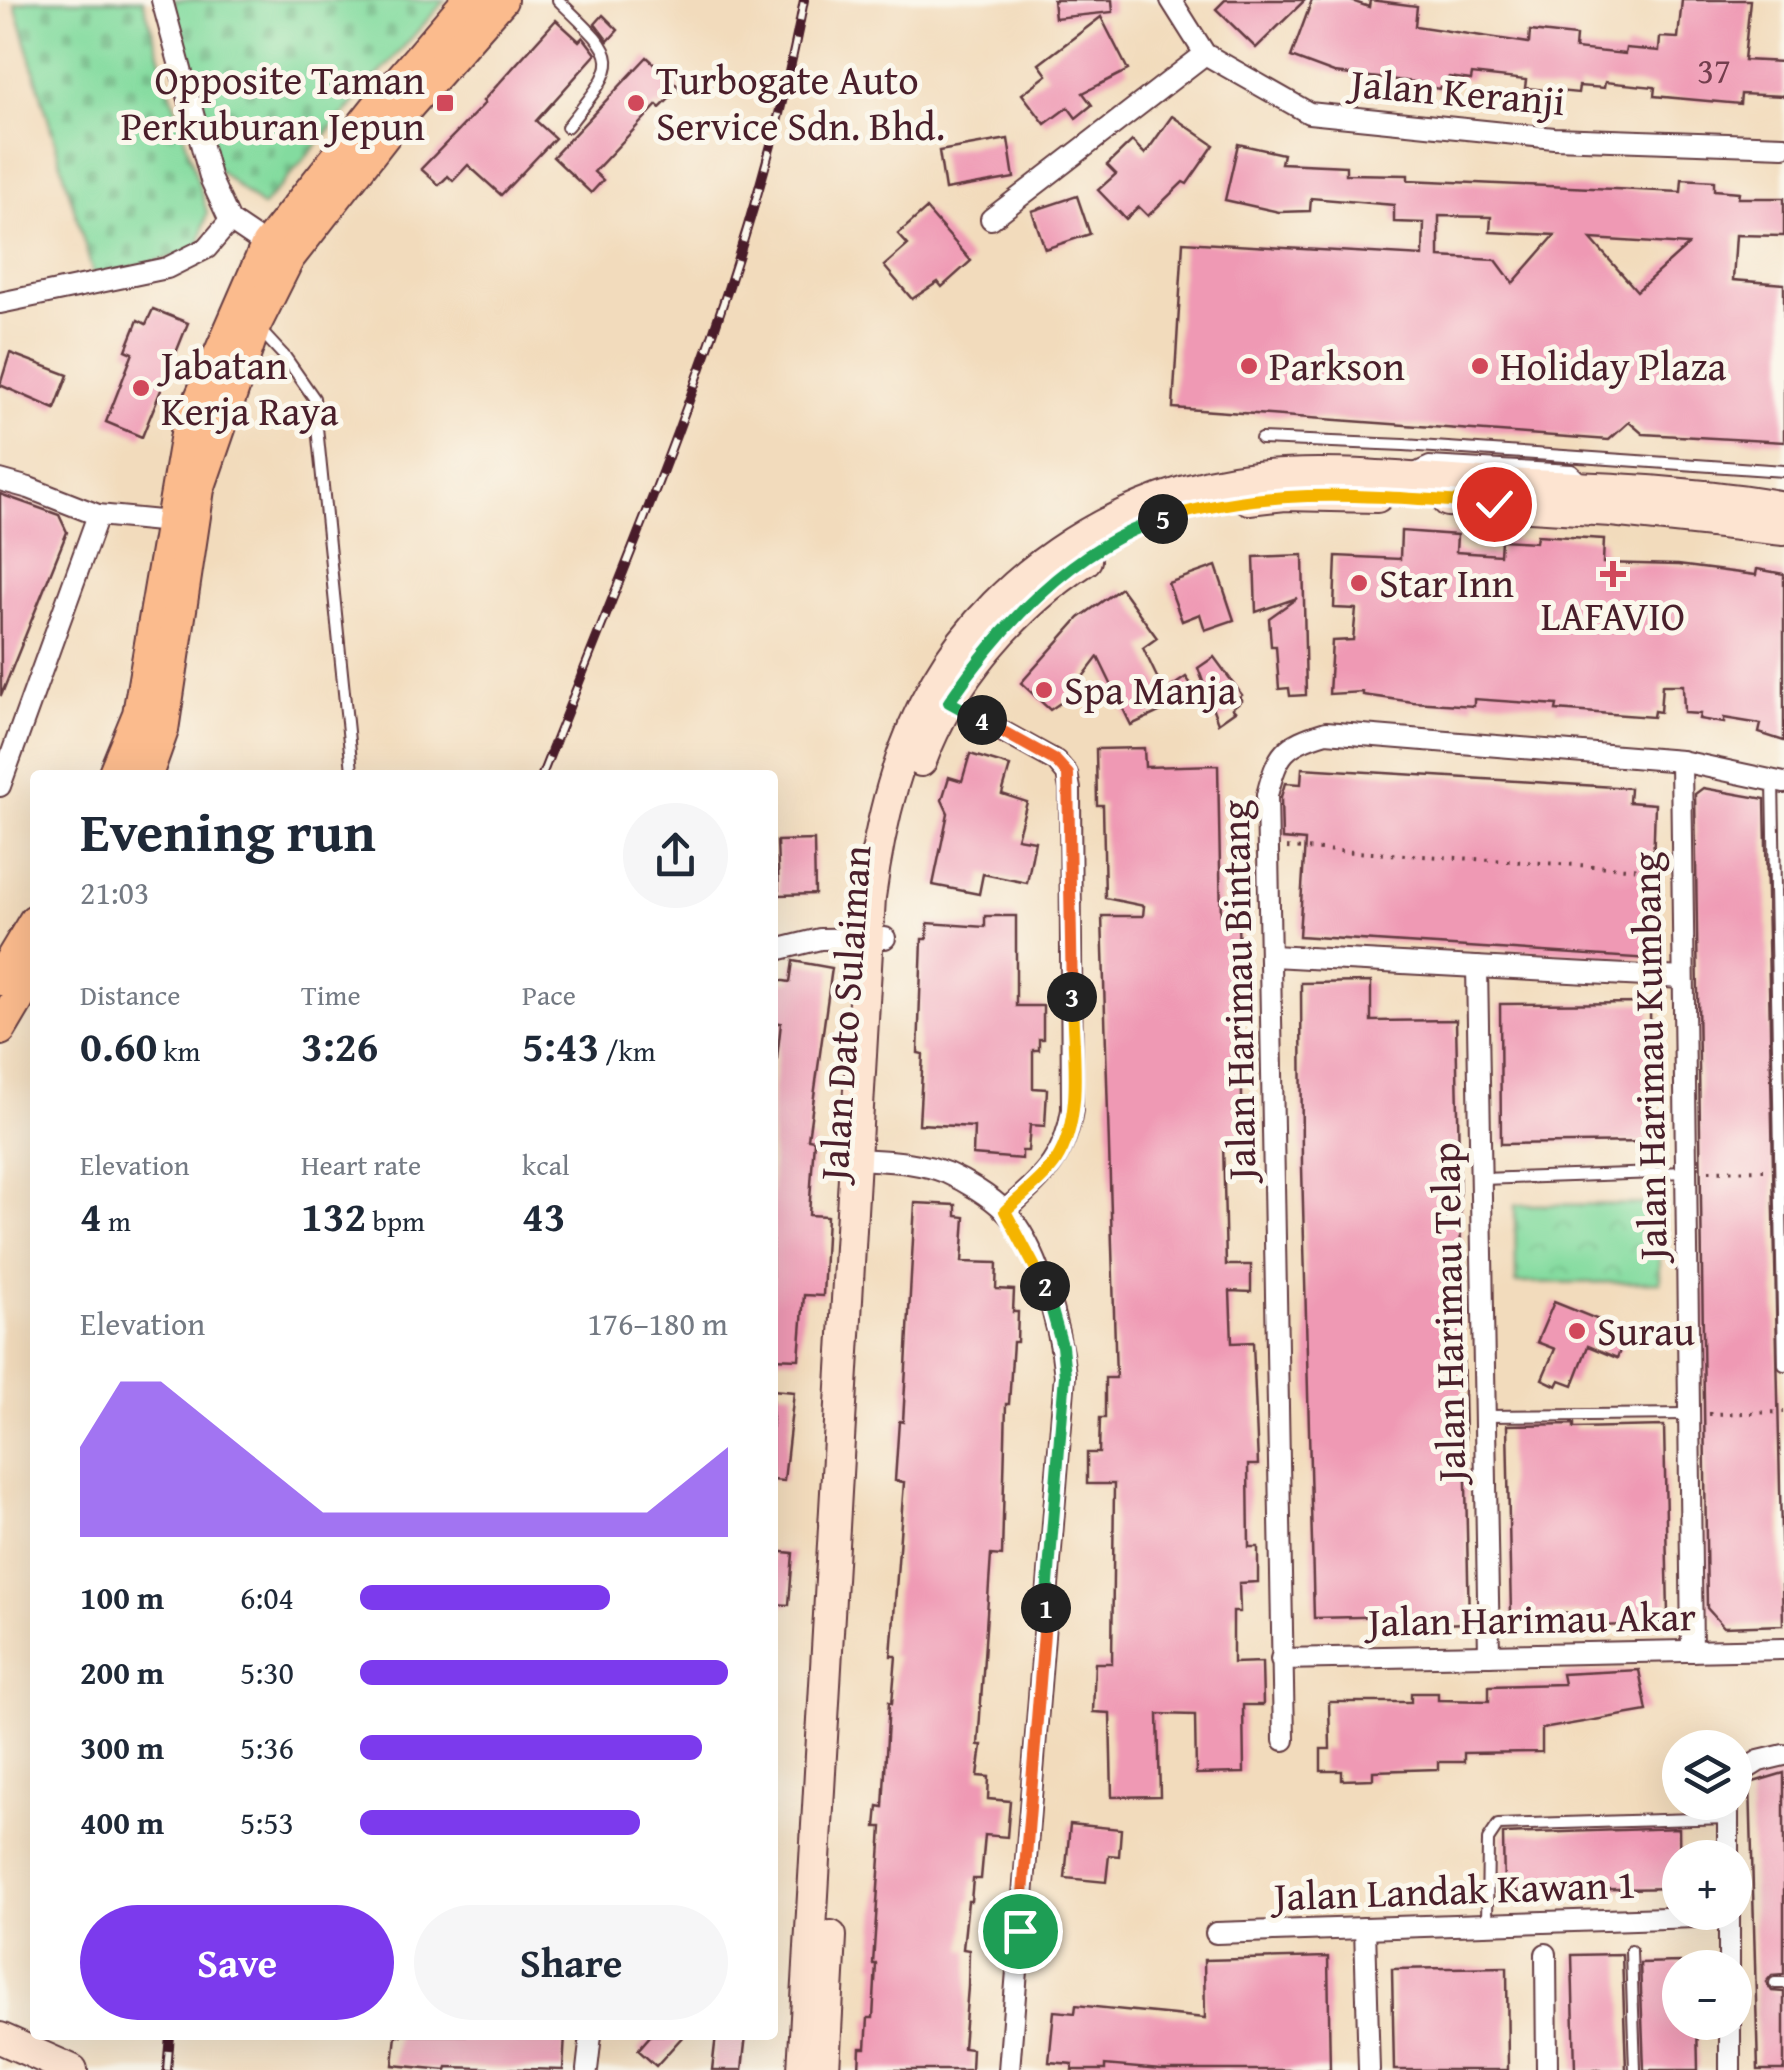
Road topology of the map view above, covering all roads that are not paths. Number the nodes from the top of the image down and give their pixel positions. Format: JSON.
{"nodes":[{"id":1,"x":162,"y":0,"type":"edge"},
{"id":2,"x":469,"y":0,"type":"edge"},
{"id":3,"x":501,"y":0,"type":"edge"},
{"id":4,"x":558,"y":0,"type":"edge"},
{"id":5,"x":1171,"y":0,"type":"edge"},
{"id":6,"x":1206,"y":54,"type":"junction"},
{"id":7,"x":567,"y":127,"type":"dead end"},
{"id":8,"x":1784,"y":146,"type":"edge"},
{"id":9,"x":990,"y":219,"type":"dead end"},
{"id":10,"x":230,"y":221,"type":"junction"},
{"id":11,"x":278,"y":252,"type":"junction"},
{"id":12,"x":0,"y":303,"type":"edge"},
{"id":13,"x":248,"y":314,"type":"junction"},
{"id":14,"x":1261,"y":440,"type":"dead end"},
{"id":15,"x":1380,"y":445,"type":"junction"},
{"id":16,"x":1784,"y":471,"type":"edge"},
{"id":17,"x":0,"y":480,"type":"edge"},
{"id":18,"x":1384,"y":484,"type":"junction"},
{"id":19,"x":1784,"y":507,"type":"edge"},
{"id":20,"x":98,"y":515,"type":"junction"},
{"id":21,"x":170,"y":522,"type":"junction"},
{"id":22,"x":1784,"y":530,"type":"edge"},
{"id":23,"x":940,"y":697,"type":"junction"},
{"id":24,"x":1680,"y":761,"type":"junction"},
{"id":25,"x":116,"y":770,"type":"edge"},
{"id":26,"x":148,"y":770,"type":"edge"},
{"id":27,"x":352,"y":770,"type":"edge"},
{"id":28,"x":1779,"y":782,"type":"edge"},
{"id":29,"x":0,"y":786,"type":"edge"},
{"id":30,"x":30,"y":929,"type":"edge"},
{"id":31,"x":877,"y":937,"type":"junction"},
{"id":32,"x":778,"y":950,"type":"edge"},
{"id":33,"x":1272,"y":956,"type":"junction"},
{"id":34,"x":1477,"y":967,"type":"junction"},
{"id":35,"x":30,"y":978,"type":"edge"},
{"id":36,"x":1684,"y":978,"type":"junction"},
{"id":37,"x":0,"y":979,"type":"edge"},
{"id":38,"x":0,"y":1029,"type":"edge"},
{"id":39,"x":864,"y":1159,"type":"junction"},
{"id":40,"x":1686,"y":1172,"type":"junction"},
{"id":41,"x":1480,"y":1178,"type":"junction"},
{"id":42,"x":1005,"y":1211,"type":"junction"},
{"id":43,"x":1784,"y":1365,"type":"edge"},
{"id":44,"x":1689,"y":1414,"type":"junction"},
{"id":45,"x":1485,"y":1416,"type":"junction"},
{"id":46,"x":1784,"y":1649,"type":"edge"},
{"id":47,"x":1692,"y":1651,"type":"junction"},
{"id":48,"x":1489,"y":1655,"type":"junction"},
{"id":49,"x":1281,"y":1659,"type":"junction"},
{"id":50,"x":1284,"y":1740,"type":"dead end"},
{"id":51,"x":1784,"y":1756,"type":"edge"},
{"id":52,"x":1752,"y":1765,"type":"edge"},
{"id":53,"x":1662,"y":1815,"type":"edge"},
{"id":54,"x":1662,"y":1917,"type":"edge"},
{"id":55,"x":1488,"y":1924,"type":"junction"},
{"id":56,"x":1365,"y":1928,"type":"junction"},
{"id":57,"x":1718,"y":1930,"type":"edge"},
{"id":58,"x":1729,"y":1930,"type":"edge"},
{"id":59,"x":1216,"y":1933,"type":"dead end"},
{"id":60,"x":1729,"y":1942,"type":"junction"},
{"id":61,"x":1729,"y":1950,"type":"edge"},
{"id":62,"x":1631,"y":1951,"type":"dead end"},
{"id":63,"x":1546,"y":1954,"type":"dead end"},
{"id":64,"x":0,"y":2038,"type":"edge"},
{"id":65,"x":590,"y":2040,"type":"edge"},
{"id":66,"x":1730,"y":2040,"type":"edge"},
{"id":67,"x":72,"y":2070,"type":"edge"},
{"id":68,"x":588,"y":2070,"type":"edge"},
{"id":69,"x":803,"y":2070,"type":"edge"},
{"id":70,"x":824,"y":2070,"type":"edge"},
{"id":71,"x":1009,"y":2070,"type":"edge"},
{"id":72,"x":1369,"y":2070,"type":"edge"},
{"id":73,"x":1547,"y":2070,"type":"edge"},
{"id":74,"x":1634,"y":2070,"type":"edge"},
{"id":75,"x":1730,"y":2070,"type":"edge"}],
"edges":[{"from":1,"to":10,"type":"street"},
{"from":2,"to":11,"type":"main road"},
{"from":3,"to":11,"type":"main road"},
{"from":4,"to":7,"type":"lane"},
{"from":5,"to":6,"type":"street","name":"Jalan Keranji"},
{"from":6,"to":8,"type":"street","name":"Jalan Keranji"},
{"from":6,"to":9,"type":"street"},
{"from":10,"to":11,"type":"street"},
{"from":10,"to":12,"type":"street"},
{"from":11,"to":13,"type":"main road"},
{"from":13,"to":21,"type":"main road"},
{"from":13,"to":26,"type":"main road"},
{"from":13,"to":27,"type":"lane"},
{"from":14,"to":15,"type":"lane"},
{"from":15,"to":16,"type":"lane"},
{"from":15,"to":18,"type":"lane"},
{"from":17,"to":20,"type":"street"},
{"from":18,"to":19,"type":"street","name":"Jalan Dato Sulaiman"},
{"from":18,"to":22,"type":"street","name":"Jalan Dato Sulaiman"},
{"from":18,"to":23,"type":"street","name":"Jalan Dato Sulaiman"},
{"from":20,"to":21,"type":"street"},
{"from":20,"to":29,"type":"street"},
{"from":21,"to":25,"type":"main road"},
{"from":23,"to":31,"type":"street","name":"Jalan Dato Sulaiman"},
{"from":23,"to":42,"type":"street"},
{"from":24,"to":28,"type":"street","name":"Jalan Harimau Bintang"},
{"from":24,"to":33,"type":"street","name":"Jalan Harimau Bintang"},
{"from":24,"to":36,"type":"street","name":"Jalan Harimau Kumbang"},
{"from":28,"to":43,"type":"lane"},
{"from":30,"to":37,"type":"main road"},
{"from":31,"to":32,"type":"street"},
{"from":31,"to":39,"type":"street","name":"Jalan Dato Sulaiman"},
{"from":33,"to":34,"type":"street"},
{"from":33,"to":49,"type":"street","name":"Jalan Harimau Bintang"},
{"from":34,"to":36,"type":"street"},
{"from":34,"to":41,"type":"street","name":"Jalan Harimau Telap"},
{"from":35,"to":38,"type":"main road"},
{"from":36,"to":40,"type":"street","name":"Jalan Harimau Kumbang"},
{"from":39,"to":42,"type":"street"},
{"from":39,"to":69,"type":"street","name":"Jalan Dato Sulaiman"},
{"from":39,"to":70,"type":"street","name":"Jalan Dato Sulaiman"},
{"from":40,"to":41,"type":"lane"},
{"from":40,"to":44,"type":"street","name":"Jalan Harimau Kumbang"},
{"from":41,"to":45,"type":"street","name":"Jalan Harimau Telap"},
{"from":42,"to":71,"type":"street"},
{"from":44,"to":45,"type":"lane"},
{"from":44,"to":47,"type":"street","name":"Jalan Harimau Kumbang"},
{"from":45,"to":48,"type":"street","name":"Jalan Harimau Telap"},
{"from":46,"to":47,"type":"street","name":"Jalan Harimau Akar"},
{"from":47,"to":48,"type":"street","name":"Jalan Harimau Akar"},
{"from":48,"to":49,"type":"street","name":"Jalan Harimau Akar"},
{"from":49,"to":50,"type":"street","name":"Jalan Harimau Bintang"},
{"from":51,"to":52,"type":"street"},
{"from":53,"to":55,"type":"lane"},
{"from":54,"to":55,"type":"street","name":"Jalan Landak Kawan 1"},
{"from":55,"to":56,"type":"street","name":"Jalan Landak Kawan 1"},
{"from":56,"to":59,"type":"street","name":"Jalan Landak Kawan 1"},
{"from":56,"to":72,"type":"street"},
{"from":57,"to":60,"type":"street","name":"Jalan Landak Kawan 1"},
{"from":58,"to":60,"type":"street"},
{"from":60,"to":61,"type":"street"},
{"from":62,"to":74,"type":"lane"},
{"from":63,"to":73,"type":"street"},
{"from":64,"to":67,"type":"street"},
{"from":65,"to":68,"type":"street"},
{"from":66,"to":75,"type":"street"}]}
